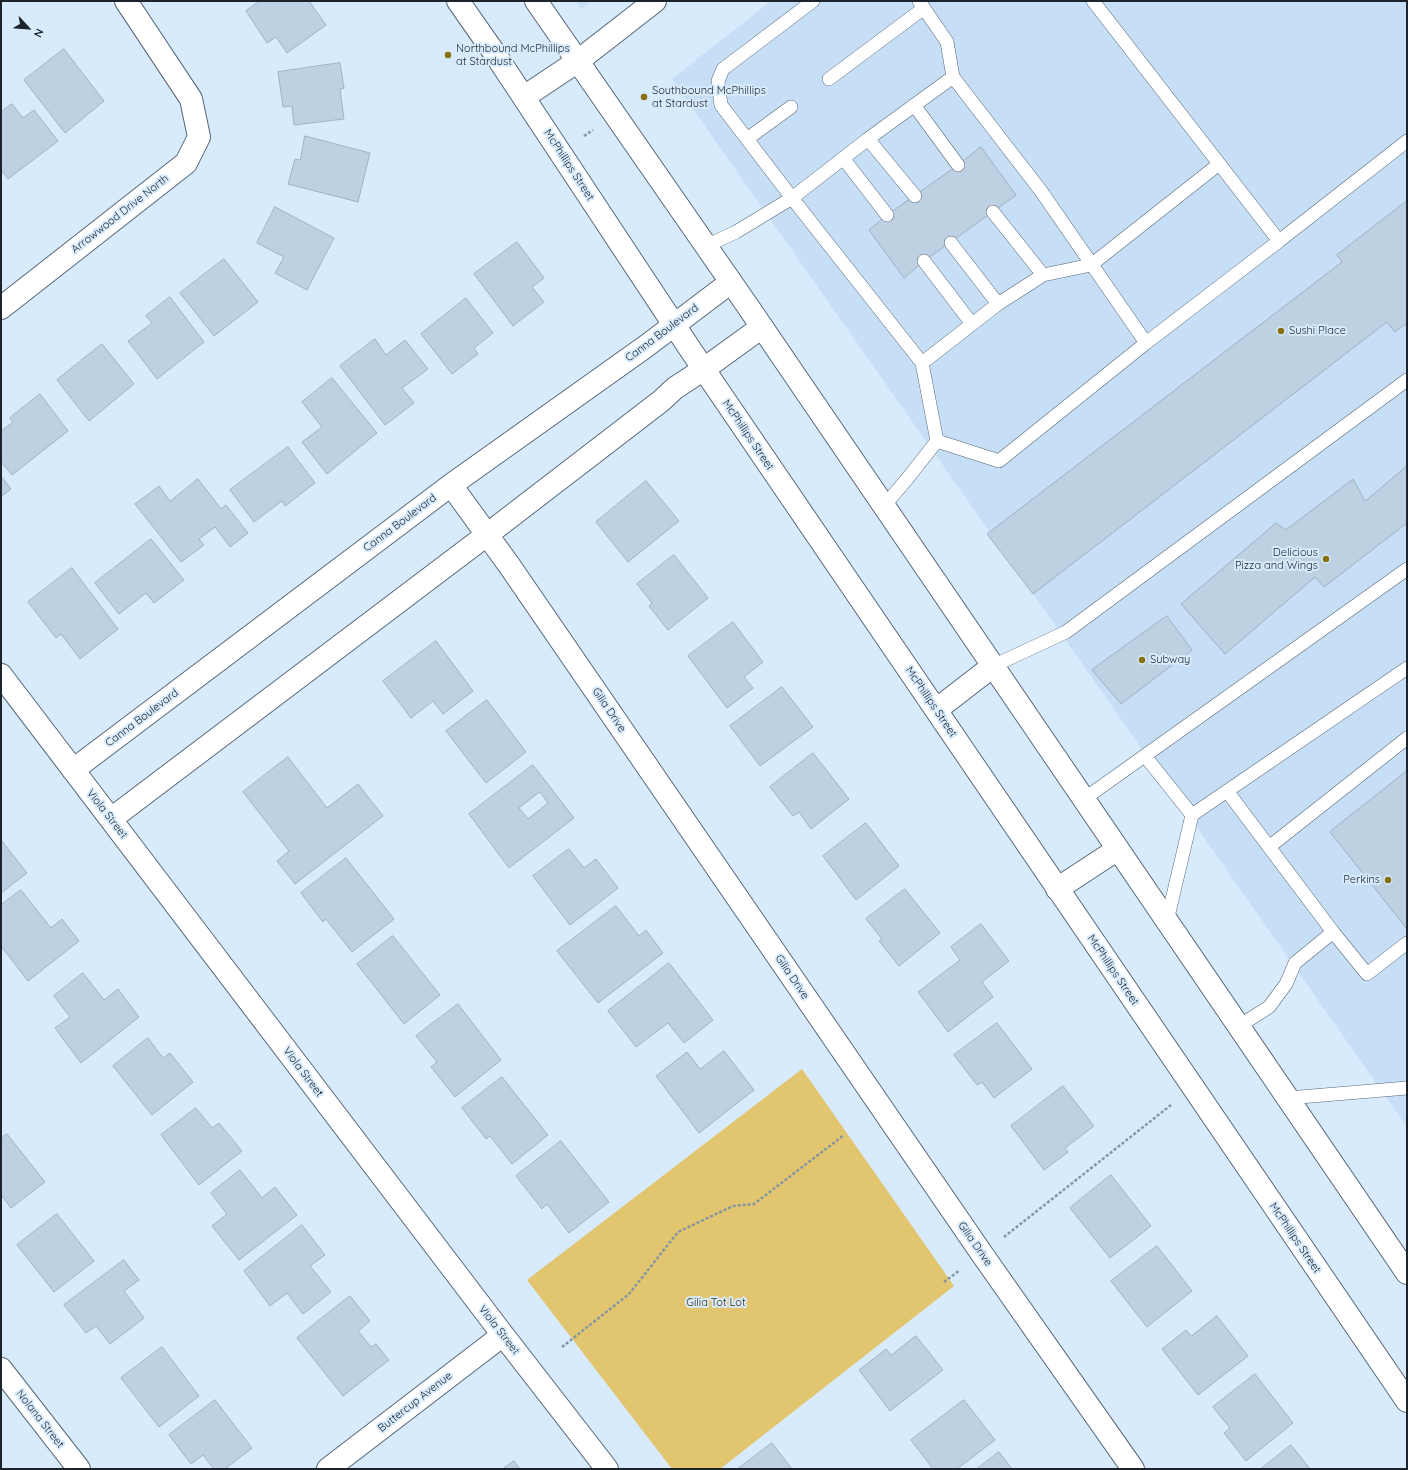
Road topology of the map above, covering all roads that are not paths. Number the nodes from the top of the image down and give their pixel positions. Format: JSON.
{"nodes":[{"id":1,"x":126,"y":1,"type":"edge"},
{"id":2,"x":458,"y":1,"type":"edge"},
{"id":3,"x":536,"y":1,"type":"edge"},
{"id":4,"x":655,"y":1,"type":"edge"},
{"id":5,"x":813,"y":1,"type":"edge"},
{"id":6,"x":1093,"y":1,"type":"edge"},
{"id":7,"x":921,"y":4,"type":"edge"},
{"id":8,"x":578,"y":61,"type":"junction"},
{"id":9,"x":953,"y":77,"type":"junction"},
{"id":10,"x":829,"y":79,"type":"dead end"},
{"id":11,"x":524,"y":97,"type":"junction"},
{"id":12,"x":914,"y":105,"type":"junction"},
{"id":13,"x":791,"y":107,"type":"dead end"},
{"id":14,"x":748,"y":139,"type":"junction"},
{"id":15,"x":868,"y":139,"type":"junction"},
{"id":16,"x":1407,"y":141,"type":"edge"},
{"id":17,"x":843,"y":158,"type":"junction"},
{"id":18,"x":1219,"y":164,"type":"junction"},
{"id":19,"x":958,"y":165,"type":"dead end"},
{"id":20,"x":915,"y":196,"type":"dead end"},
{"id":21,"x":792,"y":198,"type":"junction"},
{"id":22,"x":994,"y":212,"type":"dead end"},
{"id":23,"x":887,"y":214,"type":"dead end"},
{"id":24,"x":1279,"y":241,"type":"junction"},
{"id":25,"x":951,"y":243,"type":"dead end"},
{"id":26,"x":706,"y":246,"type":"junction"},
{"id":27,"x":924,"y":261,"type":"dead end"},
{"id":28,"x":1091,"y":265,"type":"junction"},
{"id":29,"x":1042,"y":275,"type":"junction"},
{"id":30,"x":731,"y":282,"type":"junction"},
{"id":31,"x":998,"y":304,"type":"junction"},
{"id":32,"x":1,"y":308,"type":"edge"},
{"id":33,"x":674,"y":324,"type":"junction"},
{"id":34,"x":972,"y":324,"type":"junction"},
{"id":35,"x":762,"y":327,"type":"junction"},
{"id":36,"x":1146,"y":343,"type":"junction"},
{"id":37,"x":922,"y":363,"type":"junction"},
{"id":38,"x":704,"y":369,"type":"junction"},
{"id":39,"x":1407,"y":380,"type":"edge"},
{"id":40,"x":937,"y":441,"type":"junction"},
{"id":41,"x":451,"y":485,"type":"junction"},
{"id":42,"x":884,"y":506,"type":"junction"},
{"id":43,"x":488,"y":534,"type":"junction"},
{"id":44,"x":1407,"y":569,"type":"edge"},
{"id":45,"x":993,"y":666,"type":"junction"},
{"id":46,"x":1,"y":674,"type":"edge"},
{"id":47,"x":1405,"y":674,"type":"edge"},
{"id":48,"x":936,"y":710,"type":"junction"},
{"id":49,"x":1407,"y":738,"type":"edge"},
{"id":50,"x":1145,"y":756,"type":"junction"},
{"id":51,"x":73,"y":770,"type":"junction"},
{"id":52,"x":1227,"y":791,"type":"junction"},
{"id":53,"x":1084,"y":799,"type":"junction"},
{"id":54,"x":1192,"y":815,"type":"junction"},
{"id":55,"x":111,"y":819,"type":"junction"},
{"id":56,"x":1269,"y":847,"type":"junction"},
{"id":57,"x":1118,"y":849,"type":"junction"},
{"id":58,"x":1057,"y":888,"type":"junction"},
{"id":59,"x":1167,"y":920,"type":"junction"},
{"id":60,"x":1333,"y":932,"type":"junction"},
{"id":61,"x":1407,"y":943,"type":"edge"},
{"id":62,"x":1239,"y":1026,"type":"junction"},
{"id":63,"x":1407,"y":1088,"type":"edge"},
{"id":64,"x":1288,"y":1098,"type":"junction"},
{"id":65,"x":1407,"y":1273,"type":"edge"},
{"id":66,"x":503,"y":1335,"type":"junction"},
{"id":67,"x":1,"y":1369,"type":"edge"},
{"id":68,"x":1407,"y":1401,"type":"edge"},
{"id":69,"x":79,"y":1469,"type":"edge"},
{"id":70,"x":328,"y":1469,"type":"edge"},
{"id":71,"x":607,"y":1469,"type":"edge"},
{"id":72,"x":1133,"y":1469,"type":"edge"}],
"edges":[{"from":1,"to":32,"type":"street","name":"Arrowwood Drive North"},
{"from":2,"to":11,"type":"street","name":"McPhillips Street"},
{"from":3,"to":8,"type":"street"},
{"from":4,"to":8,"type":"street"},
{"from":5,"to":14,"type":"lane"},
{"from":6,"to":18,"type":"lane"},
{"from":7,"to":9,"type":"lane"},
{"from":7,"to":10,"type":"lane"},
{"from":8,"to":11,"type":"street"},
{"from":8,"to":26,"type":"street"},
{"from":9,"to":12,"type":"lane"},
{"from":9,"to":28,"type":"lane"},
{"from":11,"to":33,"type":"street","name":"McPhillips Street"},
{"from":12,"to":15,"type":"lane"},
{"from":12,"to":19,"type":"lane"},
{"from":13,"to":14,"type":"lane"},
{"from":14,"to":21,"type":"lane"},
{"from":15,"to":17,"type":"lane"},
{"from":15,"to":20,"type":"lane"},
{"from":16,"to":24,"type":"lane"},
{"from":17,"to":21,"type":"lane"},
{"from":17,"to":23,"type":"lane"},
{"from":18,"to":24,"type":"lane"},
{"from":18,"to":28,"type":"lane"},
{"from":21,"to":26,"type":"lane"},
{"from":21,"to":37,"type":"lane"},
{"from":22,"to":29,"type":"lane"},
{"from":24,"to":36,"type":"lane"},
{"from":25,"to":31,"type":"lane"},
{"from":26,"to":30,"type":"street"},
{"from":27,"to":34,"type":"lane"},
{"from":28,"to":29,"type":"lane"},
{"from":28,"to":36,"type":"lane"},
{"from":29,"to":31,"type":"lane"},
{"from":30,"to":33,"type":"street","name":"Canna Boulevard"},
{"from":30,"to":35,"type":"street"},
{"from":31,"to":34,"type":"lane"},
{"from":33,"to":38,"type":"street","name":"McPhillips Street"},
{"from":33,"to":41,"type":"street","name":"Canna Boulevard"},
{"from":34,"to":37,"type":"lane"},
{"from":35,"to":38,"type":"street"},
{"from":35,"to":42,"type":"street"},
{"from":36,"to":40,"type":"lane"},
{"from":37,"to":40,"type":"lane"},
{"from":38,"to":43,"type":"street"},
{"from":38,"to":48,"type":"street","name":"McPhillips Street"},
{"from":39,"to":45,"type":"lane"},
{"from":40,"to":42,"type":"lane"},
{"from":41,"to":43,"type":"street","name":"Gilia Drive"},
{"from":41,"to":51,"type":"street","name":"Canna Boulevard"},
{"from":42,"to":45,"type":"street"},
{"from":43,"to":55,"type":"street"},
{"from":43,"to":72,"type":"street","name":"Gilia Drive"},
{"from":44,"to":50,"type":"lane"},
{"from":45,"to":48,"type":"street"},
{"from":45,"to":53,"type":"street"},
{"from":46,"to":51,"type":"street","name":"Viola Street"},
{"from":47,"to":52,"type":"lane"},
{"from":48,"to":58,"type":"street","name":"McPhillips Street"},
{"from":49,"to":56,"type":"lane"},
{"from":50,"to":53,"type":"lane"},
{"from":50,"to":54,"type":"lane"},
{"from":51,"to":55,"type":"street","name":"Viola Street"},
{"from":52,"to":54,"type":"lane"},
{"from":52,"to":56,"type":"lane"},
{"from":53,"to":57,"type":"street"},
{"from":54,"to":59,"type":"lane"},
{"from":55,"to":66,"type":"street","name":"Viola Street"},
{"from":56,"to":60,"type":"lane"},
{"from":57,"to":58,"type":"street"},
{"from":57,"to":59,"type":"street"},
{"from":58,"to":68,"type":"street","name":"McPhillips Street"},
{"from":59,"to":62,"type":"street"},
{"from":60,"to":61,"type":"lane"},
{"from":60,"to":62,"type":"lane"},
{"from":62,"to":64,"type":"street"},
{"from":63,"to":64,"type":"lane"},
{"from":64,"to":65,"type":"street"},
{"from":66,"to":70,"type":"street","name":"Buttercup Avenue"},
{"from":66,"to":71,"type":"street","name":"Viola Street"},
{"from":67,"to":69,"type":"street","name":"Nolana Street"}]}
